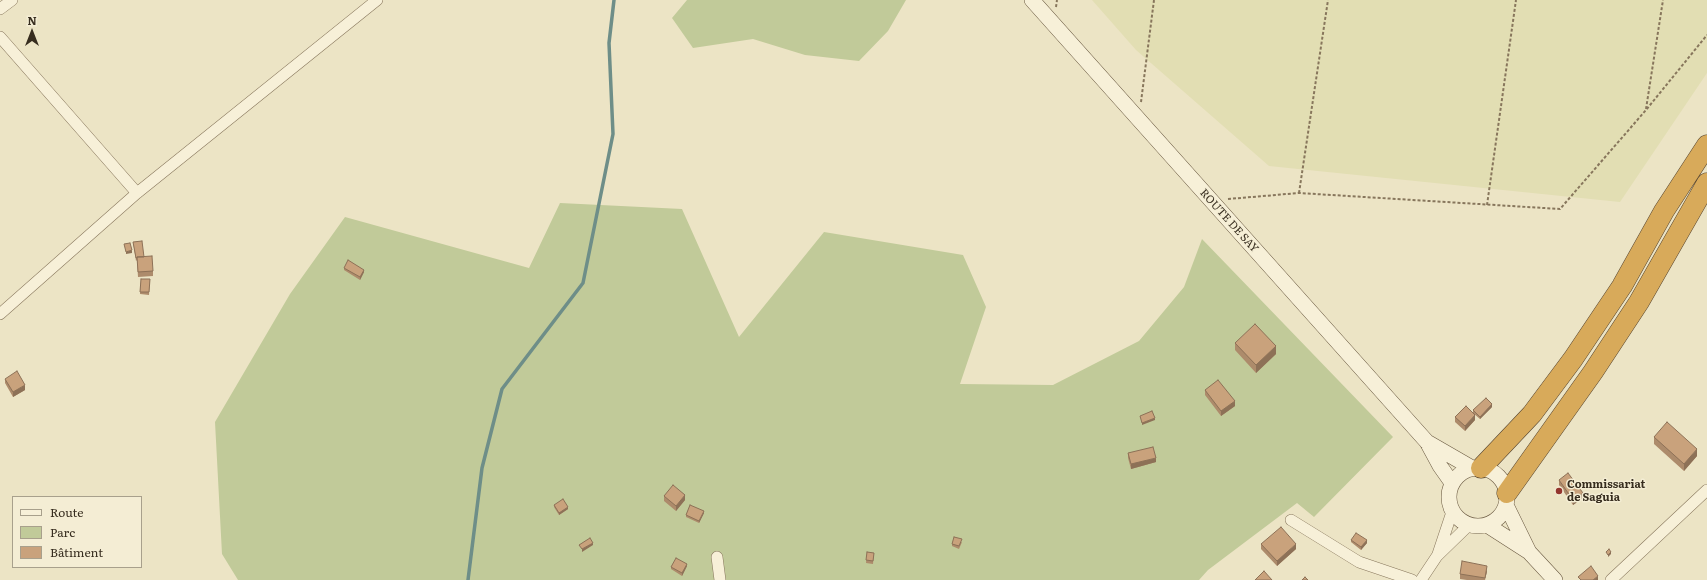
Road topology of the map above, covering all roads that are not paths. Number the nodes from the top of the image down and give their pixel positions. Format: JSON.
{"nodes":[{"id":1,"x":12,"y":0,"type":"edge"},
{"id":2,"x":377,"y":0,"type":"edge"},
{"id":3,"x":1032,"y":0,"type":"edge"},
{"id":4,"x":0,"y":9,"type":"edge"},
{"id":5,"x":0,"y":37,"type":"edge"},
{"id":6,"x":1707,"y":145,"type":"edge"},
{"id":7,"x":1707,"y":183,"type":"edge"},
{"id":8,"x":137,"y":193,"type":"junction"},
{"id":9,"x":0,"y":314,"type":"edge"},
{"id":10,"x":1427,"y":442,"type":"junction"},
{"id":11,"x":1477,"y":468,"type":"junction"},
{"id":12,"x":1452,"y":483,"type":"junction"},
{"id":13,"x":1707,"y":490,"type":"edge"},
{"id":14,"x":1507,"y":499,"type":"junction"},
{"id":15,"x":1452,"y":512,"type":"junction"},
{"id":16,"x":1291,"y":520,"type":"dead end"},
{"id":17,"x":1487,"y":525,"type":"junction"},
{"id":18,"x":1469,"y":526,"type":"junction"},
{"id":19,"x":1529,"y":552,"type":"junction"},
{"id":20,"x":1437,"y":556,"type":"junction"},
{"id":21,"x":717,"y":557,"type":"dead end"},
{"id":22,"x":720,"y":580,"type":"edge"},
{"id":23,"x":1412,"y":580,"type":"edge"},
{"id":24,"x":1421,"y":580,"type":"edge"},
{"id":25,"x":1555,"y":580,"type":"edge"},
{"id":26,"x":1611,"y":580,"type":"edge"}],
"edges":[{"from":1,"to":4,"type":"street"},
{"from":2,"to":8,"type":"street"},
{"from":3,"to":10,"type":"main road","name":"ROUTE DE SAY"},
{"from":5,"to":8,"type":"street"},
{"from":6,"to":11,"type":"highway"},
{"from":7,"to":14,"type":"highway"},
{"from":8,"to":9,"type":"street"},
{"from":10,"to":11,"type":"main road","name":"ROUTE DE SAY"},
{"from":10,"to":12,"type":"main road","name":"ROUTE DE SAY"},
{"from":11,"to":12,"type":"main road"},
{"from":11,"to":14,"type":"main road"},
{"from":12,"to":15,"type":"main road"},
{"from":13,"to":26,"type":"street"},
{"from":14,"to":17,"type":"main road"},
{"from":14,"to":19,"type":"main road"},
{"from":15,"to":18,"type":"main road"},
{"from":15,"to":20,"type":"street"},
{"from":16,"to":23,"type":"street"},
{"from":17,"to":18,"type":"main road"},
{"from":17,"to":19,"type":"main road"},
{"from":18,"to":20,"type":"street"},
{"from":19,"to":25,"type":"main road"},
{"from":20,"to":24,"type":"street"},
{"from":21,"to":22,"type":"street"}]}
